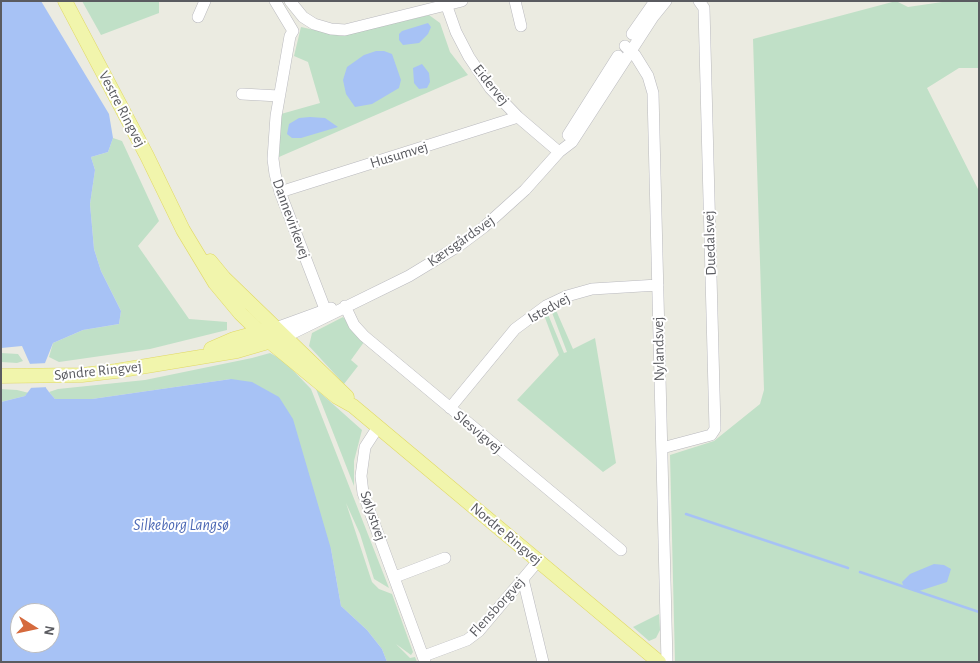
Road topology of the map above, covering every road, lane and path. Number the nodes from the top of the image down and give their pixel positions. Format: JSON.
{"nodes":[{"id":1,"x":65,"y":1,"type":"edge"},
{"id":2,"x":205,"y":1,"type":"edge"},
{"id":3,"x":275,"y":1,"type":"edge"},
{"id":4,"x":290,"y":1,"type":"edge"},
{"id":5,"x":462,"y":1,"type":"edge"},
{"id":6,"x":515,"y":1,"type":"edge"},
{"id":7,"x":656,"y":1,"type":"edge"},
{"id":8,"x":666,"y":1,"type":"edge"},
{"id":9,"x":699,"y":1,"type":"edge"},
{"id":10,"x":446,"y":3,"type":"edge"},
{"id":11,"x":198,"y":17,"type":"dead end"},
{"id":12,"x":521,"y":26,"type":"dead end"},
{"id":13,"x":628,"y":48,"type":"junction"},
{"id":14,"x":242,"y":94,"type":"dead end"},
{"id":15,"x":279,"y":96,"type":"junction"},
{"id":16,"x":518,"y":117,"type":"junction"},
{"id":17,"x":559,"y":152,"type":"junction"},
{"id":18,"x":280,"y":192,"type":"junction"},
{"id":19,"x":178,"y":216,"type":"junction"},
{"id":20,"x":658,"y":285,"type":"junction"},
{"id":21,"x":345,"y":306,"type":"junction"},
{"id":22,"x":325,"y":309,"type":"junction"},
{"id":23,"x":272,"y":335,"type":"junction"},
{"id":24,"x":1,"y":376,"type":"edge"},
{"id":25,"x":353,"y":406,"type":"junction"},
{"id":26,"x":450,"y":408,"type":"junction"},
{"id":27,"x":378,"y":427,"type":"junction"},
{"id":28,"x":662,"y":448,"type":"junction"},
{"id":29,"x":621,"y":550,"type":"dead end"},
{"id":30,"x":445,"y":558,"type":"dead end"},
{"id":31,"x":538,"y":561,"type":"junction"},
{"id":32,"x":395,"y":577,"type":"junction"},
{"id":33,"x":523,"y":579,"type":"junction"},
{"id":34,"x":424,"y":659,"type":"edge"},
{"id":35,"x":543,"y":662,"type":"edge"},
{"id":36,"x":659,"y":662,"type":"edge"},
{"id":37,"x":667,"y":662,"type":"edge"}],
"edges":[{"from":1,"to":19,"type":"main road","name":"Vestre Ringvej"},
{"from":2,"to":11,"type":"street"},
{"from":3,"to":15,"type":"street","name":"Dannevirkevej"},
{"from":4,"to":10,"type":"street"},
{"from":5,"to":10,"type":"street"},
{"from":6,"to":12,"type":"street"},
{"from":7,"to":13,"type":"street","name":"Kærsgårdsvej"},
{"from":8,"to":13,"type":"street","name":"Kærsgårdsvej"},
{"from":9,"to":28,"type":"street","name":"Duedalsvej"},
{"from":10,"to":16,"type":"street","name":"Eidervej"},
{"from":13,"to":17,"type":"street","name":"Kærsgårdsvej"},
{"from":13,"to":20,"type":"street","name":"Nylandsvej"},
{"from":14,"to":15,"type":"street"},
{"from":15,"to":18,"type":"street","name":"Dannevirkevej"},
{"from":16,"to":17,"type":"street","name":"Eidervej"},
{"from":16,"to":18,"type":"street","name":"Husumvej"},
{"from":17,"to":21,"type":"street","name":"Kærsgårdsvej"},
{"from":18,"to":22,"type":"street","name":"Dannevirkevej"},
{"from":19,"to":23,"type":"main road","name":"Vestre Ringvej"},
{"from":19,"to":23,"type":"main road","name":"Vestre Ringvej"},
{"from":20,"to":26,"type":"street","name":"Istedvej"},
{"from":20,"to":28,"type":"street","name":"Nylandsvej"},
{"from":21,"to":22,"type":"street","name":"Kærsgårdsvej"},
{"from":21,"to":23,"type":"street","name":"Kærsgårdsvej"},
{"from":21,"to":26,"type":"street","name":"Slesvigvej"},
{"from":22,"to":23,"type":"street","name":"Kærsgårdsvej"},
{"from":23,"to":24,"type":"main road","name":"Søndre Ringvej"},
{"from":23,"to":25,"type":"main road","name":"Nordre Ringvej"},
{"from":23,"to":25,"type":"main road","name":"Nordre Ringvej"},
{"from":25,"to":27,"type":"main road","name":"Nordre Ringvej"},
{"from":26,"to":29,"type":"street","name":"Slesvigvej"},
{"from":27,"to":31,"type":"main road","name":"Nordre Ringvej"},
{"from":27,"to":32,"type":"street","name":"Sølystvej"},
{"from":28,"to":37,"type":"street","name":"Nylandsvej"},
{"from":30,"to":32,"type":"street"},
{"from":31,"to":33,"type":"street","name":"Flensborgvej"},
{"from":31,"to":36,"type":"main road","name":"Nordre Ringvej"},
{"from":32,"to":34,"type":"street","name":"Sølystvej"},
{"from":33,"to":34,"type":"street","name":"Flensborgvej"},
{"from":33,"to":35,"type":"street"}]}
